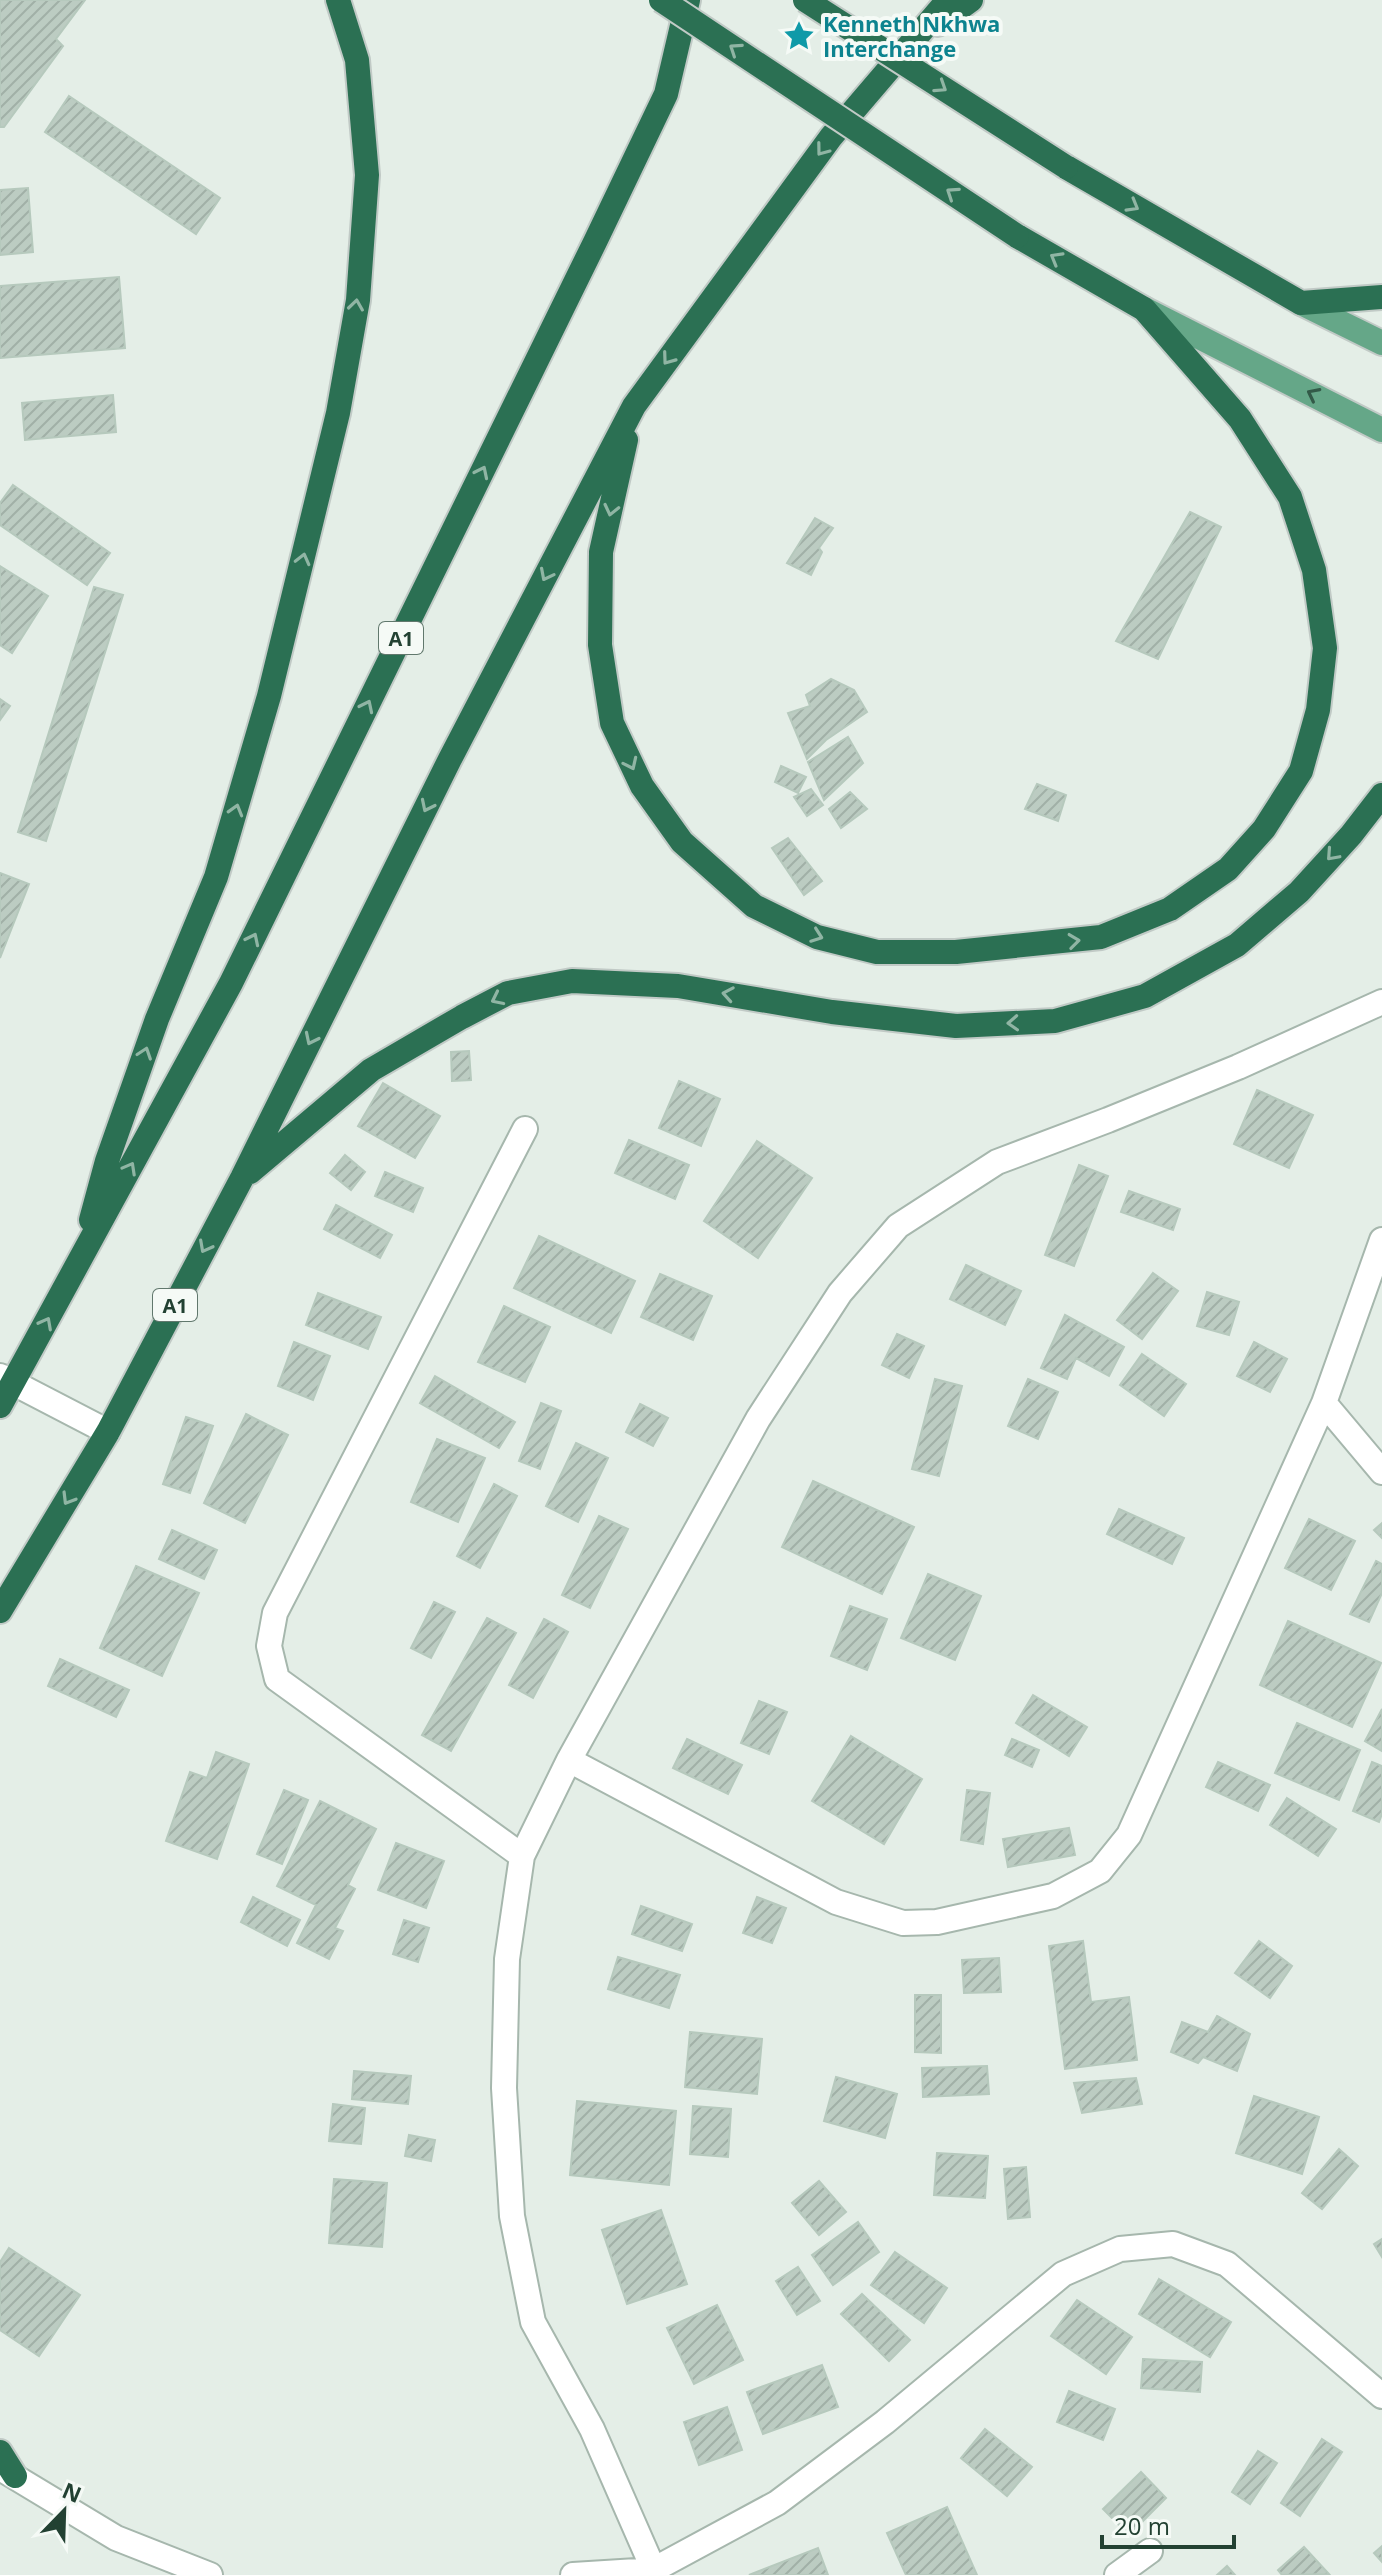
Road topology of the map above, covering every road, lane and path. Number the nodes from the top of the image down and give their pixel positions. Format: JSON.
{"nodes":[{"id":1,"x":338,"y":0,"type":"edge"},
{"id":2,"x":661,"y":0,"type":"edge"},
{"id":3,"x":688,"y":0,"type":"edge"},
{"id":4,"x":805,"y":0,"type":"edge"},
{"id":5,"x":948,"y":0,"type":"edge"},
{"id":6,"x":971,"y":0,"type":"edge"},
{"id":7,"x":907,"y":47,"type":"junction"},
{"id":8,"x":1382,"y":297,"type":"edge"},
{"id":9,"x":1301,"y":303,"type":"junction"},
{"id":10,"x":1144,"y":309,"type":"junction"},
{"id":11,"x":1382,"y":343,"type":"edge"},
{"id":12,"x":634,"y":406,"type":"junction"},
{"id":13,"x":1382,"y":430,"type":"edge"},
{"id":14,"x":1382,"y":795,"type":"edge"},
{"id":15,"x":1382,"y":1002,"type":"edge"},
{"id":16,"x":525,"y":1129,"type":"dead end"},
{"id":17,"x":242,"y":1178,"type":"junction"},
{"id":18,"x":1382,"y":1240,"type":"edge"},
{"id":19,"x":79,"y":1261,"type":"junction"},
{"id":20,"x":7,"y":1381,"type":"edge"},
{"id":21,"x":1324,"y":1403,"type":"junction"},
{"id":22,"x":0,"y":1406,"type":"edge"},
{"id":23,"x":108,"y":1432,"type":"junction"},
{"id":24,"x":1382,"y":1472,"type":"edge"},
{"id":25,"x":0,"y":1611,"type":"edge"},
{"id":26,"x":569,"y":1760,"type":"junction"},
{"id":27,"x":522,"y":1856,"type":"junction"},
{"id":28,"x":1382,"y":2396,"type":"edge"},
{"id":29,"x":0,"y":2452,"type":"edge"},
{"id":30,"x":8,"y":2472,"type":"edge"},
{"id":31,"x":1150,"y":2551,"type":"dead end"},
{"id":32,"x":654,"y":2572,"type":"edge"},
{"id":33,"x":210,"y":2575,"type":"edge"},
{"id":34,"x":573,"y":2575,"type":"edge"},
{"id":35,"x":1117,"y":2575,"type":"edge"}],
"edges":[{"from":19,"to":1,"type":"highway","one_way":true},
{"from":10,"to":2,"type":"highway","one_way":true,"bridge":true},
{"from":19,"to":3,"type":"highway","number":"A1","one_way":true},
{"from":4,"to":9,"type":"highway","one_way":true,"bridge":true},
{"from":5,"to":7,"type":"highway","number":"A1"},
{"from":6,"to":7,"type":"highway"},
{"from":7,"to":12,"type":"highway","number":"A1","one_way":true},
{"from":8,"to":9,"type":"highway"},
{"from":9,"to":11,"type":"main road"},
{"from":12,"to":10,"type":"highway","one_way":true},
{"from":13,"to":10,"type":"main road","one_way":true},
{"from":12,"to":17,"type":"highway","number":"A1","one_way":true},
{"from":14,"to":17,"type":"highway","one_way":true},
{"from":15,"to":26,"type":"street"},
{"from":16,"to":27,"type":"street"},
{"from":17,"to":23,"type":"highway","number":"A1","one_way":true},
{"from":18,"to":21,"type":"street"},
{"from":20,"to":19,"type":"highway","number":"A1","one_way":true},
{"from":20,"to":22,"type":"highway","number":"A1"},
{"from":20,"to":23,"type":"street"},
{"from":21,"to":24,"type":"street"},
{"from":21,"to":26,"type":"street"},
{"from":23,"to":25,"type":"highway","number":"A1","one_way":true},
{"from":26,"to":27,"type":"street"},
{"from":27,"to":32,"type":"street"},
{"from":28,"to":32,"type":"street"},
{"from":29,"to":30,"type":"highway"},
{"from":30,"to":33,"type":"street"},
{"from":31,"to":35,"type":"street"},
{"from":32,"to":34,"type":"street"}]}
